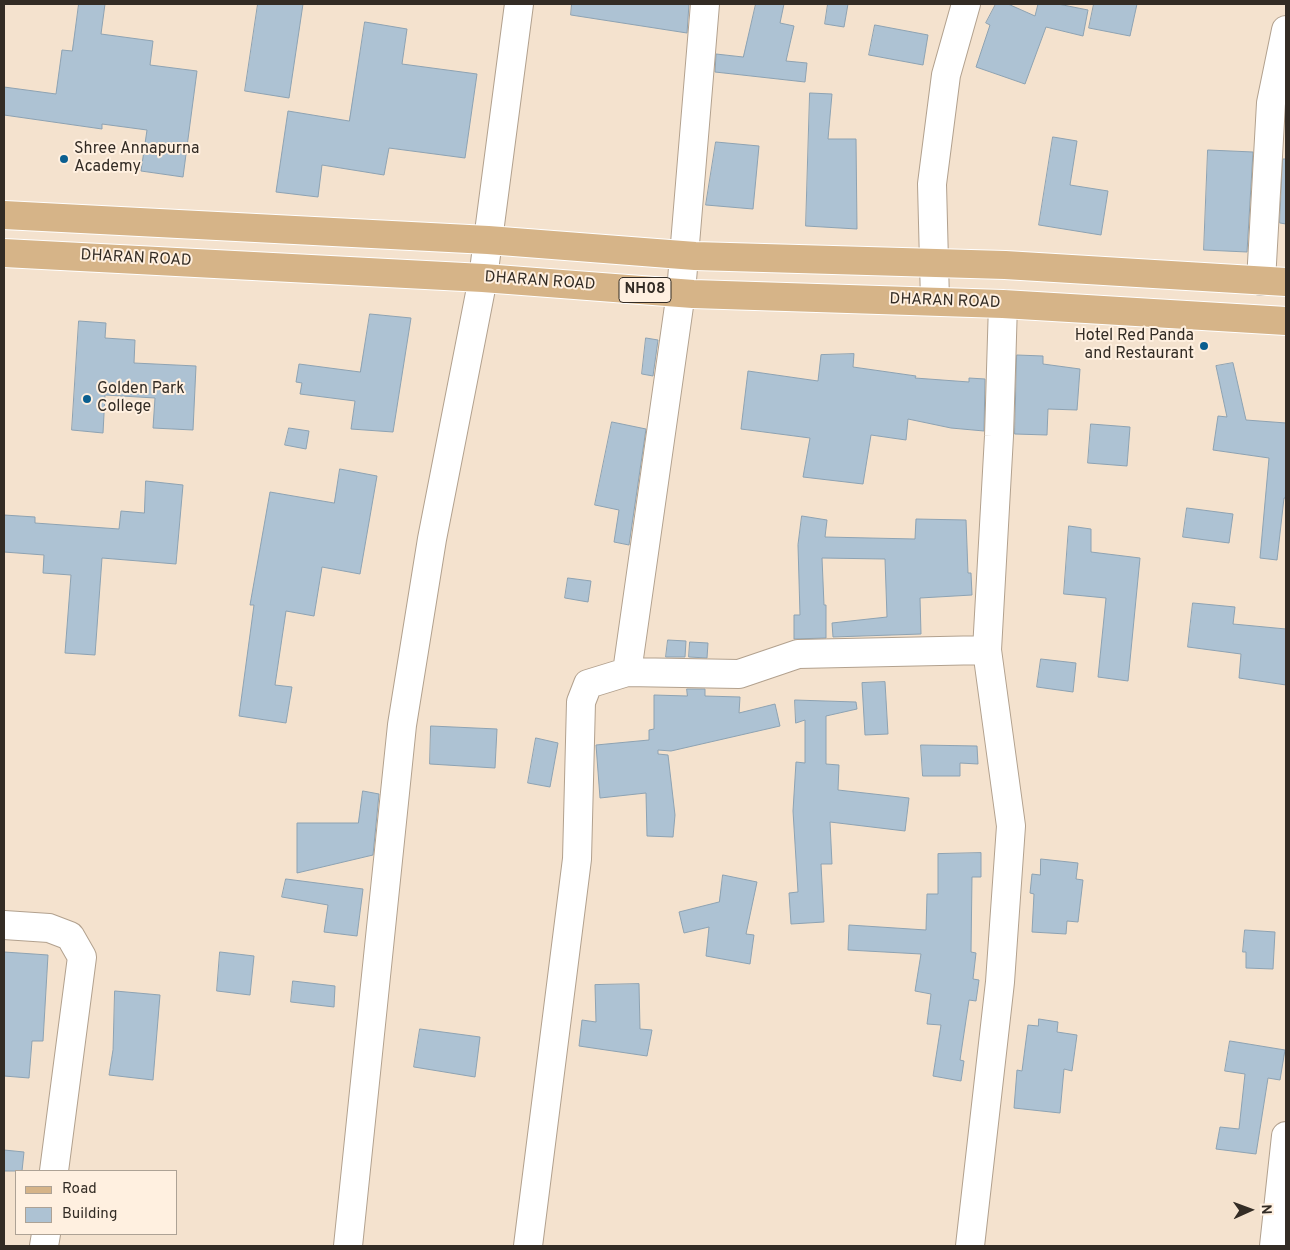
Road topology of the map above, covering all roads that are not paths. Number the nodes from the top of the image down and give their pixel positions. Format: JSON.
{"nodes":[{"id":1,"x":519,"y":4,"type":"edge"},
{"id":2,"x":705,"y":4,"type":"edge"},
{"id":3,"x":966,"y":4,"type":"edge"},
{"id":4,"x":1286,"y":30,"type":"edge"},
{"id":5,"x":4,"y":216,"type":"edge"},
{"id":6,"x":488,"y":240,"type":"junction"},
{"id":7,"x":4,"y":253,"type":"edge"},
{"id":8,"x":683,"y":255,"type":"junction"},
{"id":9,"x":934,"y":263,"type":"junction"},
{"id":10,"x":482,"y":278,"type":"junction"},
{"id":11,"x":1274,"y":282,"type":"edge"},
{"id":12,"x":681,"y":292,"type":"junction"},
{"id":13,"x":936,"y":301,"type":"junction"},
{"id":14,"x":1003,"y":304,"type":"junction"},
{"id":15,"x":1286,"y":321,"type":"edge"},
{"id":16,"x":988,"y":650,"type":"junction"},
{"id":17,"x":627,"y":672,"type":"junction"},
{"id":18,"x":4,"y":925,"type":"edge"},
{"id":19,"x":1286,"y":1136,"type":"edge"},
{"id":20,"x":54,"y":1170,"type":"edge"},
{"id":21,"x":348,"y":1246,"type":"edge"},
{"id":22,"x":528,"y":1246,"type":"edge"},
{"id":23,"x":970,"y":1246,"type":"edge"},
{"id":24,"x":1274,"y":1246,"type":"edge"}],
"edges":[{"from":1,"to":6,"type":"street"},
{"from":2,"to":8,"type":"street"},
{"from":3,"to":9,"type":"street"},
{"from":4,"to":11,"type":"street"},
{"from":5,"to":6,"type":"main road","number":"NH08"},
{"from":6,"to":8,"type":"main road","number":"NH08"},
{"from":6,"to":10,"type":"street"},
{"from":7,"to":10,"type":"main road","name":"DHARAN ROAD","number":"NH08"},
{"from":8,"to":9,"type":"main road","number":"NH08"},
{"from":8,"to":12,"type":"street"},
{"from":9,"to":11,"type":"main road","number":"NH08"},
{"from":9,"to":13,"type":"street"},
{"from":10,"to":12,"type":"main road","name":"DHARAN ROAD","number":"NH08"},
{"from":10,"to":21,"type":"street"},
{"from":12,"to":13,"type":"main road","name":"DHARAN ROAD","number":"NH08"},
{"from":12,"to":17,"type":"street"},
{"from":13,"to":14,"type":"main road","name":"DHARAN ROAD","number":"NH08"},
{"from":14,"to":15,"type":"main road","name":"DHARAN ROAD","number":"NH08"},
{"from":14,"to":16,"type":"street"},
{"from":16,"to":17,"type":"street"},
{"from":16,"to":23,"type":"street"},
{"from":17,"to":22,"type":"street"},
{"from":18,"to":20,"type":"street"},
{"from":19,"to":24,"type":"street"}]}
